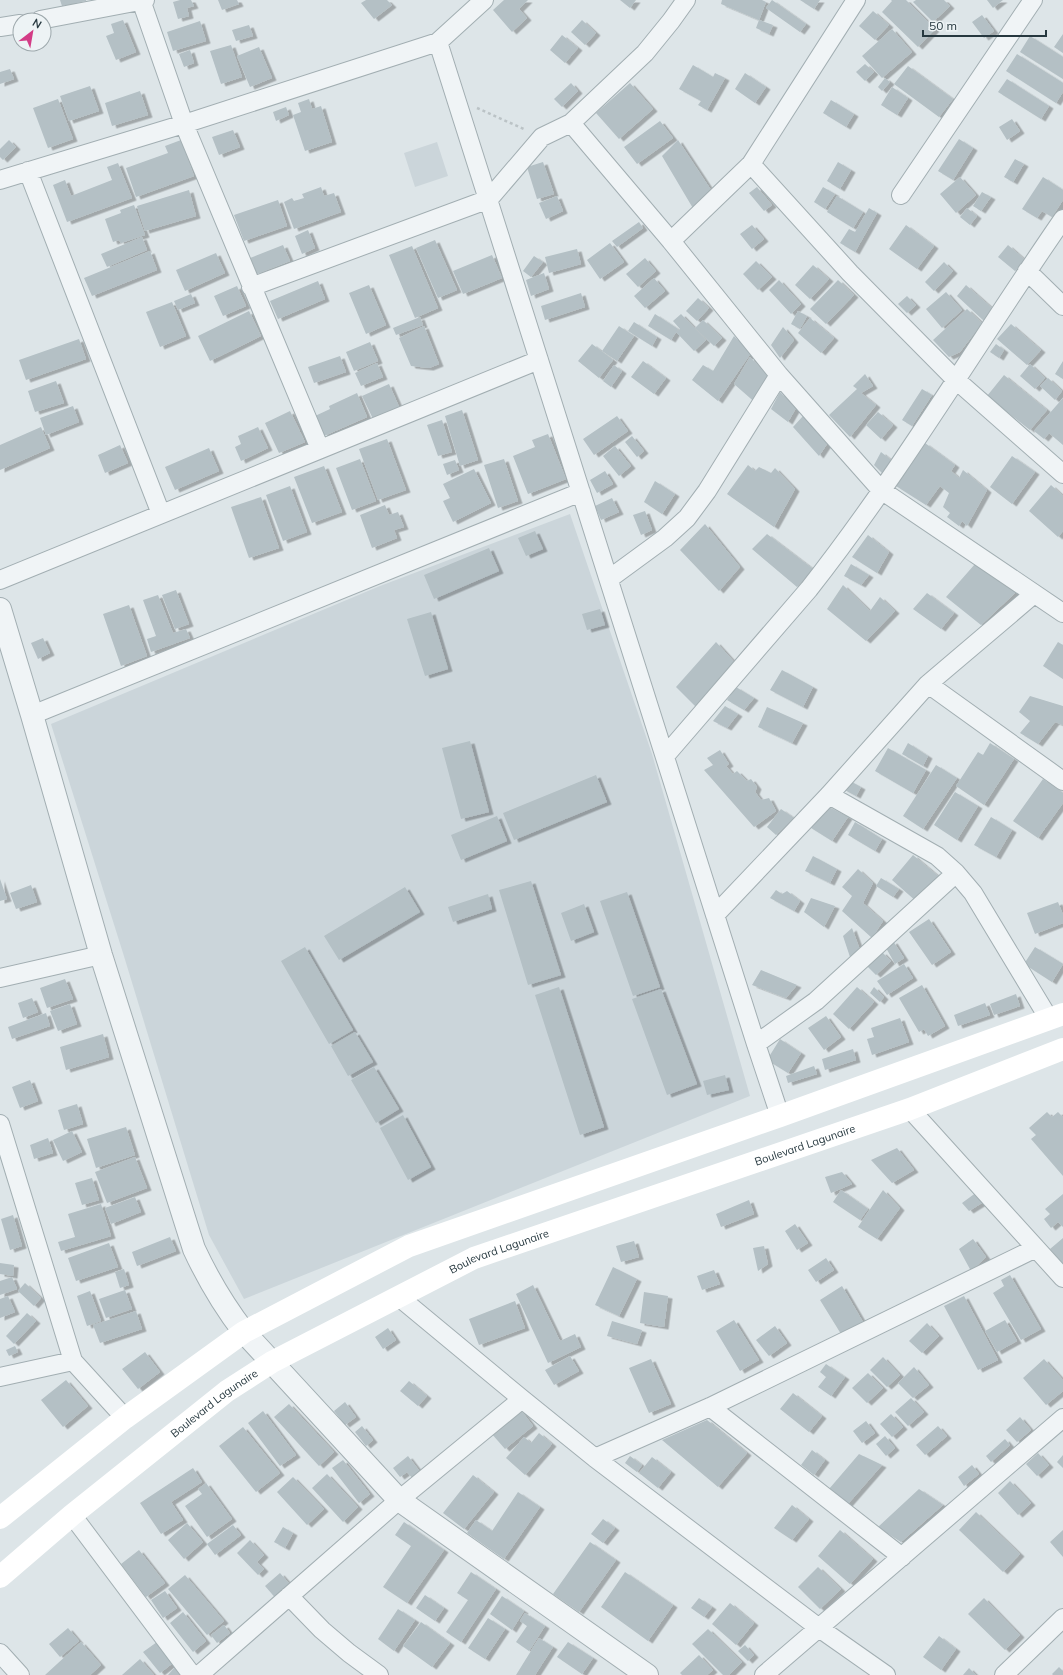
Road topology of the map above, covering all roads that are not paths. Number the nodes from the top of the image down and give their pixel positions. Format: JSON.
{"nodes":[{"id":1,"x":143,"y":0,"type":"edge"},
{"id":2,"x":484,"y":0,"type":"edge"},
{"id":3,"x":686,"y":0,"type":"edge"},
{"id":4,"x":856,"y":0,"type":"edge"},
{"id":5,"x":1033,"y":0,"type":"edge"},
{"id":6,"x":52,"y":18,"type":"edge"},
{"id":7,"x":12,"y":25,"type":"edge"},
{"id":8,"x":0,"y":27,"type":"edge"},
{"id":9,"x":438,"y":42,"type":"junction"},
{"id":10,"x":571,"y":123,"type":"junction"},
{"id":11,"x":184,"y":124,"type":"junction"},
{"id":12,"x":751,"y":164,"type":"junction"},
{"id":13,"x":28,"y":171,"type":"junction"},
{"id":14,"x":0,"y":180,"type":"edge"},
{"id":15,"x":901,"y":195,"type":"dead end"},
{"id":16,"x":489,"y":199,"type":"junction"},
{"id":17,"x":1063,"y":219,"type":"edge"},
{"id":18,"x":671,"y":241,"type":"junction"},
{"id":19,"x":1027,"y":271,"type":"junction"},
{"id":20,"x":251,"y":287,"type":"junction"},
{"id":21,"x":1063,"y":306,"type":"edge"},
{"id":22,"x":539,"y":360,"type":"junction"},
{"id":23,"x":779,"y":375,"type":"junction"},
{"id":24,"x":955,"y":379,"type":"junction"},
{"id":25,"x":320,"y":449,"type":"junction"},
{"id":26,"x":1063,"y":474,"type":"edge"},
{"id":27,"x":881,"y":490,"type":"junction"},
{"id":28,"x":581,"y":492,"type":"junction"},
{"id":29,"x":161,"y":514,"type":"junction"},
{"id":30,"x":609,"y":579,"type":"junction"},
{"id":31,"x":0,"y":580,"type":"edge"},
{"id":32,"x":1034,"y":594,"type":"junction"},
{"id":33,"x":0,"y":609,"type":"edge"},
{"id":34,"x":1063,"y":613,"type":"edge"},
{"id":35,"x":928,"y":684,"type":"junction"},
{"id":36,"x":32,"y":715,"type":"junction"},
{"id":37,"x":665,"y":756,"type":"junction"},
{"id":38,"x":1063,"y":781,"type":"edge"},
{"id":39,"x":829,"y":795,"type":"junction"},
{"id":40,"x":956,"y":873,"type":"junction"},
{"id":41,"x":715,"y":915,"type":"junction"},
{"id":42,"x":101,"y":955,"type":"junction"},
{"id":43,"x":0,"y":978,"type":"edge"},
{"id":44,"x":1056,"y":1017,"type":"edge"},
{"id":45,"x":756,"y":1044,"type":"junction"},
{"id":46,"x":1063,"y":1049,"type":"edge"},
{"id":47,"x":910,"y":1109,"type":"junction"},
{"id":48,"x":780,"y":1116,"type":"junction"},
{"id":49,"x":0,"y":1124,"type":"edge"},
{"id":50,"x":1036,"y":1248,"type":"junction"},
{"id":51,"x":1063,"y":1278,"type":"edge"},
{"id":52,"x":399,"y":1297,"type":"junction"},
{"id":53,"x":244,"y":1332,"type":"junction"},
{"id":54,"x":73,"y":1361,"type":"junction"},
{"id":55,"x":272,"y":1362,"type":"junction"},
{"id":56,"x":0,"y":1377,"type":"edge"},
{"id":57,"x":522,"y":1399,"type":"junction"},
{"id":58,"x":710,"y":1407,"type":"junction"},
{"id":59,"x":125,"y":1418,"type":"junction"},
{"id":60,"x":1063,"y":1418,"type":"edge"},
{"id":61,"x":595,"y":1458,"type":"junction"},
{"id":62,"x":399,"y":1500,"type":"junction"},
{"id":63,"x":72,"y":1515,"type":"junction"},
{"id":64,"x":0,"y":1518,"type":"edge"},
{"id":65,"x":902,"y":1557,"type":"junction"},
{"id":66,"x":0,"y":1576,"type":"edge"},
{"id":67,"x":289,"y":1596,"type":"junction"},
{"id":68,"x":1063,"y":1618,"type":"edge"},
{"id":69,"x":818,"y":1628,"type":"junction"},
{"id":70,"x":0,"y":1653,"type":"edge"},
{"id":71,"x":20,"y":1675,"type":"edge"},
{"id":72,"x":192,"y":1675,"type":"edge"},
{"id":73,"x":199,"y":1675,"type":"edge"},
{"id":74,"x":379,"y":1675,"type":"edge"},
{"id":75,"x":647,"y":1675,"type":"edge"},
{"id":76,"x":764,"y":1675,"type":"edge"},
{"id":77,"x":886,"y":1675,"type":"edge"},
{"id":78,"x":1004,"y":1675,"type":"edge"}],
"edges":[{"from":1,"to":6,"type":"street"},
{"from":1,"to":11,"type":"street"},
{"from":2,"to":9,"type":"street"},
{"from":3,"to":10,"type":"street"},
{"from":4,"to":12,"type":"street"},
{"from":5,"to":15,"type":"street"},
{"from":7,"to":8,"type":"street"},
{"from":9,"to":11,"type":"street"},
{"from":9,"to":16,"type":"street"},
{"from":10,"to":16,"type":"street"},
{"from":10,"to":18,"type":"street"},
{"from":11,"to":13,"type":"street"},
{"from":11,"to":20,"type":"street"},
{"from":12,"to":18,"type":"street"},
{"from":12,"to":24,"type":"street"},
{"from":13,"to":14,"type":"street"},
{"from":13,"to":29,"type":"street"},
{"from":16,"to":20,"type":"street"},
{"from":16,"to":22,"type":"street"},
{"from":17,"to":19,"type":"street"},
{"from":18,"to":23,"type":"street"},
{"from":19,"to":21,"type":"street"},
{"from":19,"to":24,"type":"street"},
{"from":20,"to":25,"type":"street"},
{"from":22,"to":25,"type":"street"},
{"from":22,"to":28,"type":"street"},
{"from":23,"to":27,"type":"street"},
{"from":23,"to":30,"type":"street"},
{"from":24,"to":26,"type":"street"},
{"from":24,"to":27,"type":"street"},
{"from":25,"to":29,"type":"street"},
{"from":27,"to":32,"type":"street"},
{"from":27,"to":37,"type":"street"},
{"from":28,"to":30,"type":"street"},
{"from":28,"to":36,"type":"street"},
{"from":29,"to":31,"type":"street"},
{"from":30,"to":37,"type":"street"},
{"from":32,"to":34,"type":"street"},
{"from":32,"to":35,"type":"street"},
{"from":33,"to":36,"type":"street"},
{"from":35,"to":38,"type":"street"},
{"from":35,"to":39,"type":"street"},
{"from":36,"to":42,"type":"street"},
{"from":37,"to":41,"type":"street"},
{"from":39,"to":40,"type":"street"},
{"from":39,"to":41,"type":"street"},
{"from":40,"to":44,"type":"street"},
{"from":40,"to":45,"type":"street"},
{"from":41,"to":45,"type":"street"},
{"from":42,"to":43,"type":"street"},
{"from":42,"to":53,"type":"street"},
{"from":44,"to":48,"type":"main road"},
{"from":45,"to":48,"type":"street"},
{"from":46,"to":47,"type":"main road","name":"Boulevard Lagunaire"},
{"from":47,"to":50,"type":"street"},
{"from":47,"to":52,"type":"main road","name":"Boulevard Lagunaire"},
{"from":48,"to":53,"type":"main road"},
{"from":49,"to":54,"type":"street"},
{"from":50,"to":51,"type":"street"},
{"from":50,"to":58,"type":"street"},
{"from":52,"to":55,"type":"main road","name":"Boulevard Lagunaire"},
{"from":52,"to":57,"type":"street"},
{"from":53,"to":55,"type":"street"},
{"from":53,"to":59,"type":"main road"},
{"from":54,"to":56,"type":"street"},
{"from":54,"to":59,"type":"street"},
{"from":55,"to":62,"type":"street"},
{"from":55,"to":63,"type":"main road","name":"Boulevard Lagunaire"},
{"from":57,"to":61,"type":"street"},
{"from":57,"to":62,"type":"street"},
{"from":58,"to":61,"type":"street"},
{"from":58,"to":65,"type":"street"},
{"from":59,"to":64,"type":"main road"},
{"from":60,"to":65,"type":"street"},
{"from":61,"to":69,"type":"street"},
{"from":62,"to":67,"type":"street"},
{"from":62,"to":75,"type":"street"},
{"from":63,"to":66,"type":"main road","name":"Boulevard Lagunaire"},
{"from":63,"to":72,"type":"street"},
{"from":65,"to":69,"type":"street"},
{"from":67,"to":73,"type":"street"},
{"from":67,"to":74,"type":"street"},
{"from":68,"to":78,"type":"street"},
{"from":69,"to":76,"type":"street"},
{"from":69,"to":77,"type":"street"},
{"from":70,"to":71,"type":"street"}]}
